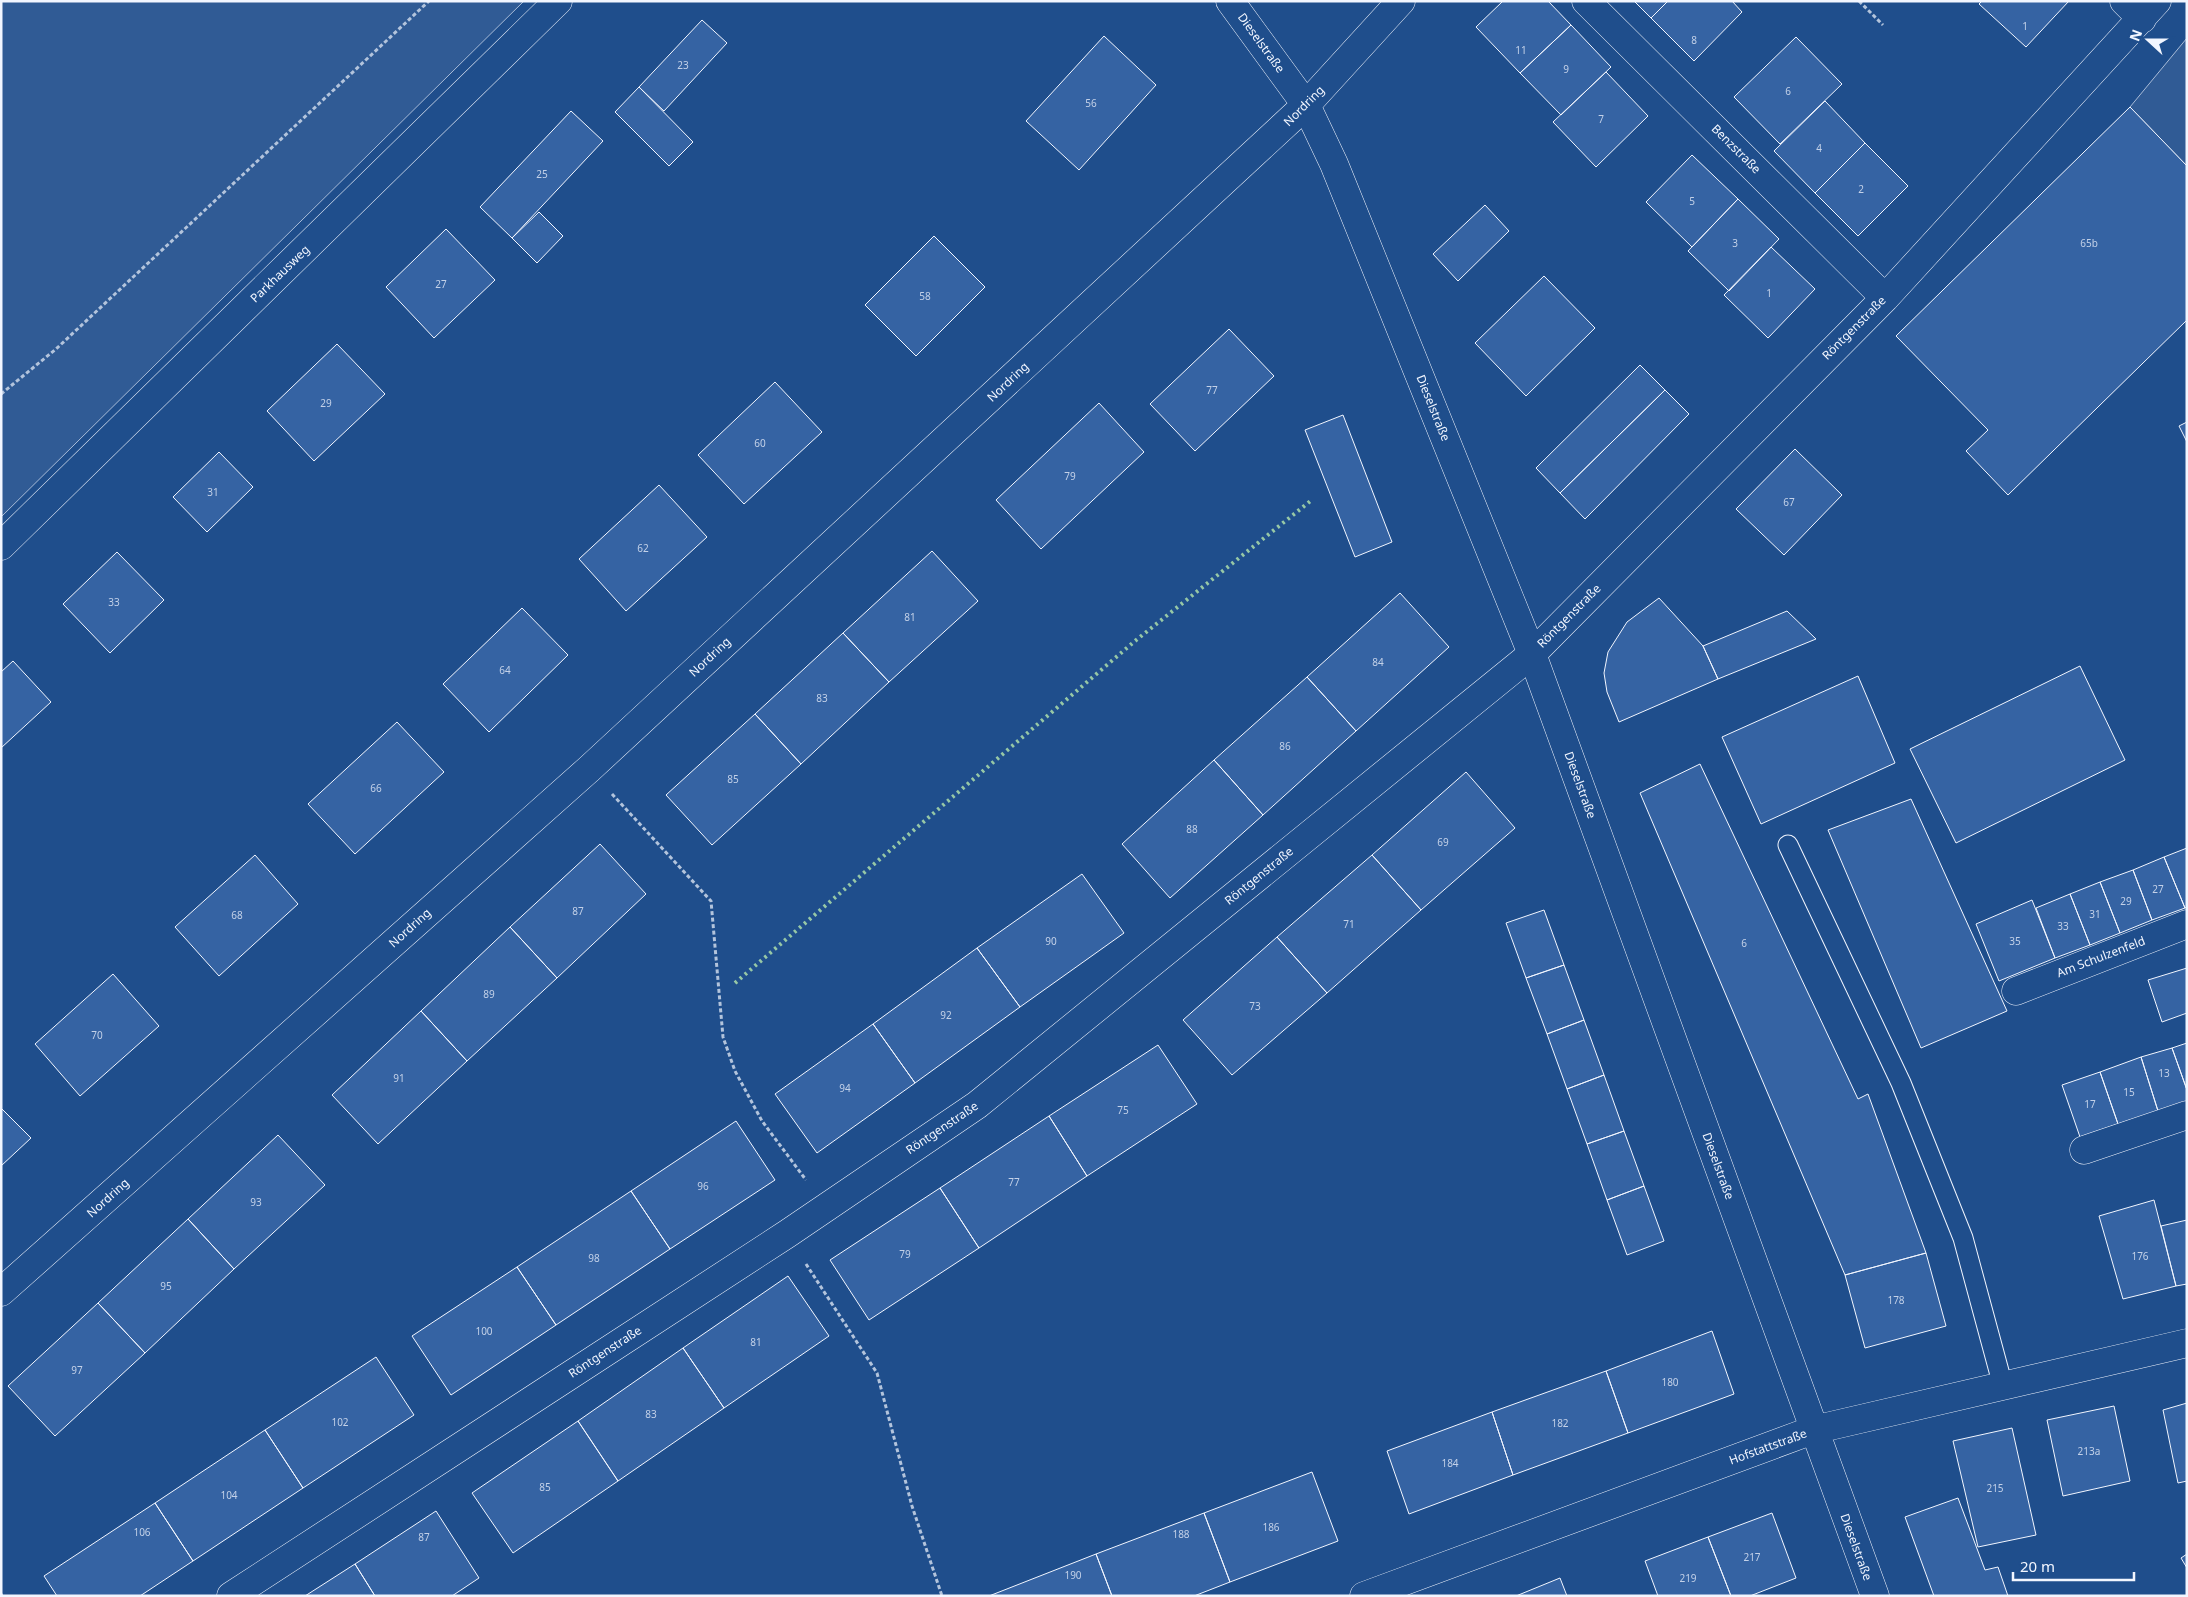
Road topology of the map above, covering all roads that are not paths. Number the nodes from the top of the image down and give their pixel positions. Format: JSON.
{"nodes":[{"id":1,"x":558,"y":1,"type":"edge"},
{"id":2,"x":1230,"y":1,"type":"edge"},
{"id":3,"x":1401,"y":1,"type":"edge"},
{"id":4,"x":1586,"y":1,"type":"edge"},
{"id":5,"x":2141,"y":7,"type":"edge"},
{"id":6,"x":1306,"y":105,"type":"junction"},
{"id":7,"x":1885,"y":298,"type":"junction"},
{"id":8,"x":1,"y":546,"type":"edge"},
{"id":9,"x":1532,"y":654,"type":"junction"},
{"id":10,"x":1788,"y":845,"type":"dead end"},
{"id":11,"x":2187,"y":924,"type":"edge"},
{"id":12,"x":2016,"y":991,"type":"dead end"},
{"id":13,"x":2187,"y":1115,"type":"edge"},
{"id":14,"x":2084,"y":1150,"type":"dead end"},
{"id":15,"x":1,"y":1292,"type":"edge"},
{"id":16,"x":2187,"y":1343,"type":"edge"},
{"id":17,"x":2003,"y":1386,"type":"junction"},
{"id":18,"x":1813,"y":1430,"type":"junction"},
{"id":19,"x":231,"y":1596,"type":"edge"},
{"id":20,"x":1364,"y":1596,"type":"edge"},
{"id":21,"x":1874,"y":1596,"type":"edge"}],
"edges":[{"from":1,"to":8,"type":"street","name":"Parkhausweg"},
{"from":2,"to":6,"type":"street","name":"Dieselstraße"},
{"from":3,"to":6,"type":"street","name":"Nordring"},
{"from":4,"to":7,"type":"street","name":"Benzstraße"},
{"from":5,"to":7,"type":"street","name":"Röntgenstraße"},
{"from":6,"to":9,"type":"street","name":"Dieselstraße"},
{"from":6,"to":15,"type":"street","name":"Nordring"},
{"from":7,"to":9,"type":"street","name":"Röntgenstraße"},
{"from":9,"to":18,"type":"street","name":"Dieselstraße"},
{"from":9,"to":19,"type":"street","name":"Röntgenstraße"},
{"from":10,"to":17,"type":"lane"},
{"from":11,"to":12,"type":"street","name":"Am Schulzenfeld"},
{"from":13,"to":14,"type":"street"},
{"from":16,"to":17,"type":"street","name":"Hofstattstraße"},
{"from":17,"to":18,"type":"street","name":"Hofstattstraße"},
{"from":18,"to":20,"type":"street","name":"Hofstattstraße"},
{"from":18,"to":21,"type":"street","name":"Dieselstraße"}]}
